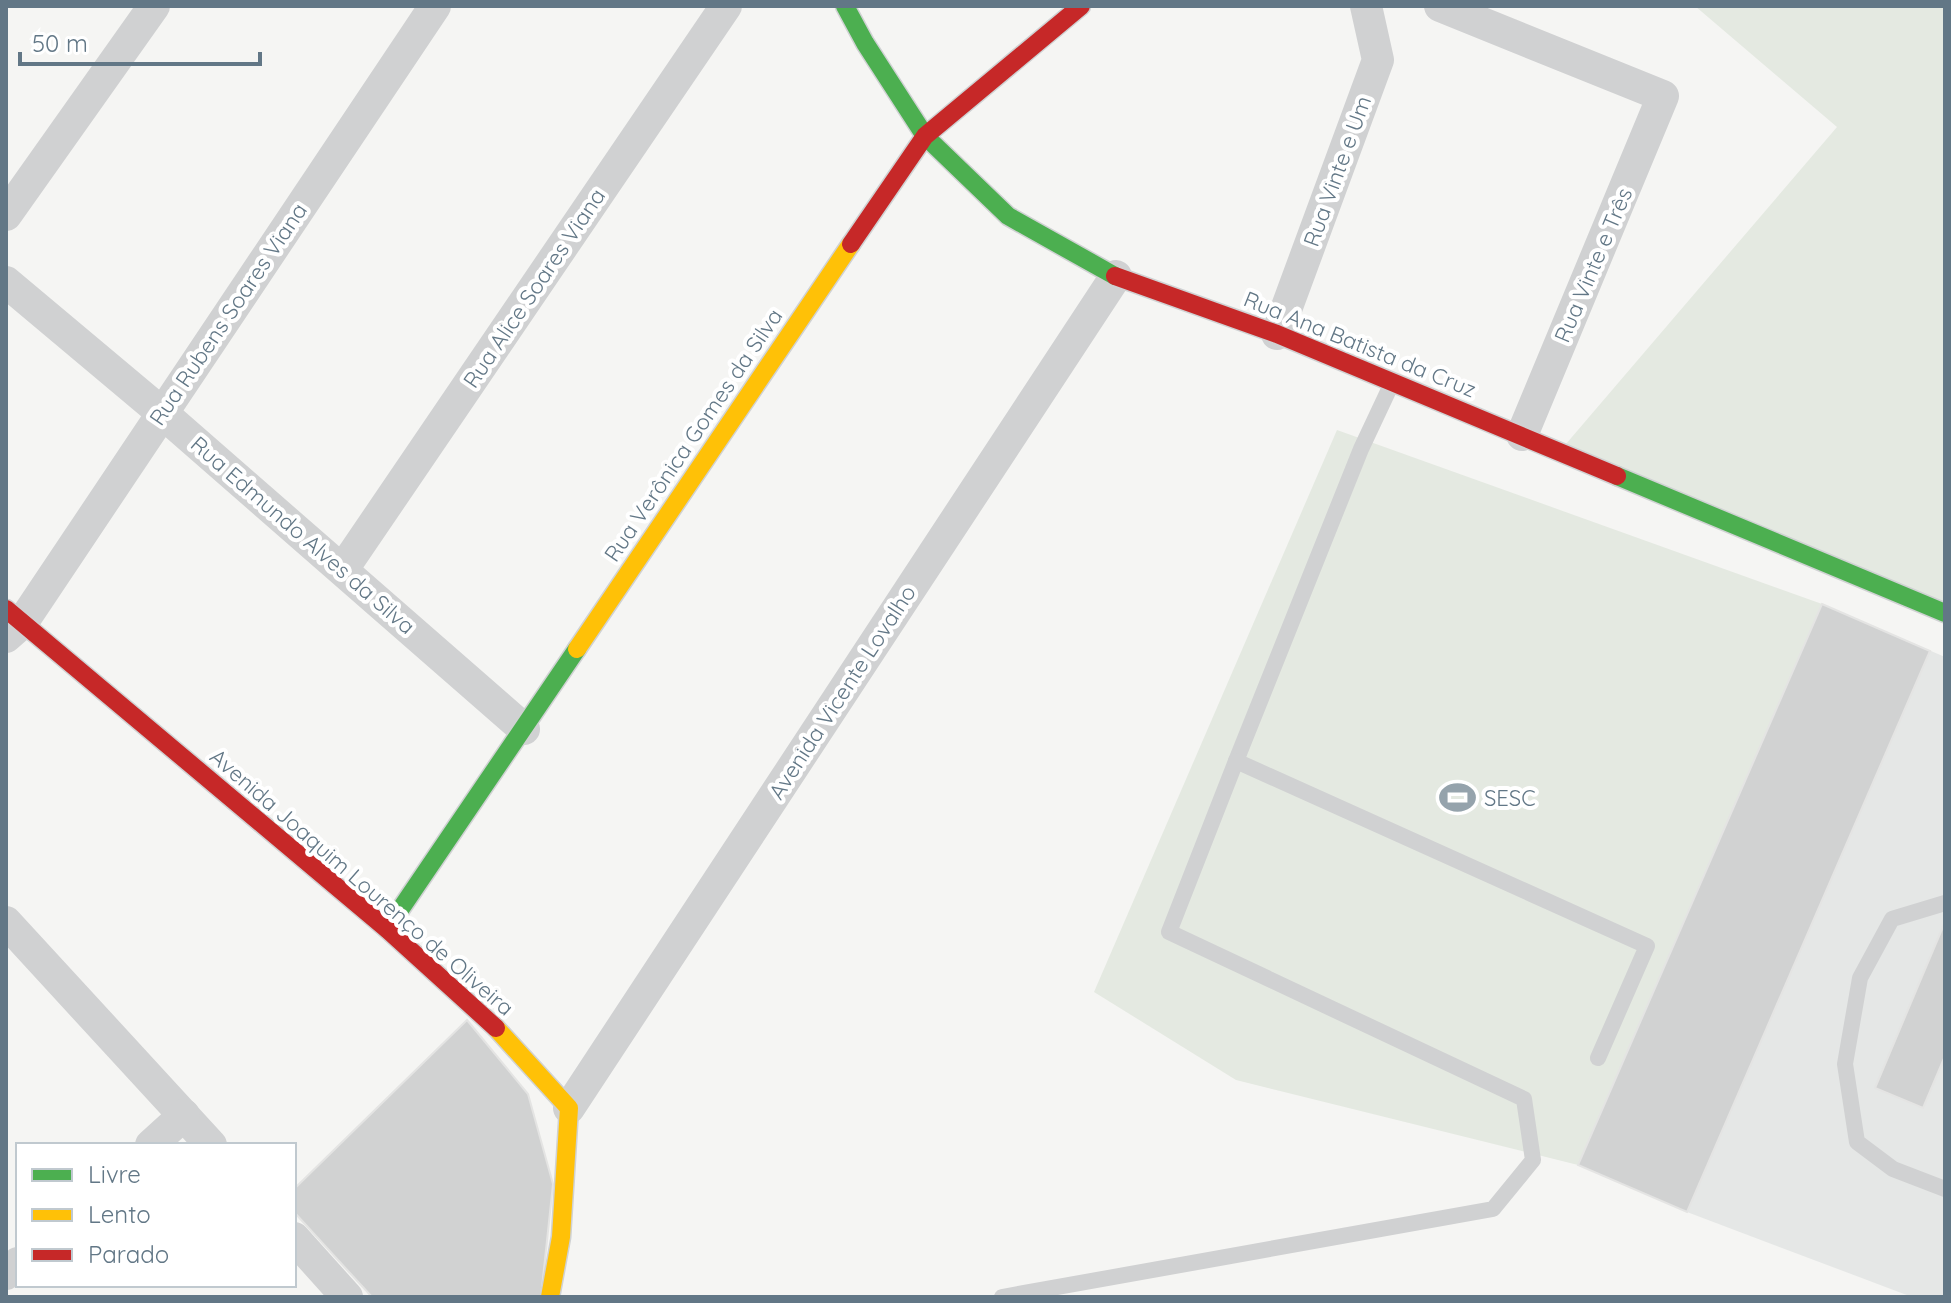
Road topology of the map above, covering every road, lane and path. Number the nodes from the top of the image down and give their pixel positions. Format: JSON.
{"nodes":[{"id":1,"x":154,"y":6,"type":"edge"},
{"id":2,"x":435,"y":6,"type":"edge"},
{"id":3,"x":726,"y":6,"type":"edge"},
{"id":4,"x":845,"y":6,"type":"edge"},
{"id":5,"x":1081,"y":6,"type":"edge"},
{"id":6,"x":1366,"y":6,"type":"edge"},
{"id":7,"x":1440,"y":6,"type":"edge"},
{"id":8,"x":925,"y":136,"type":"junction"},
{"id":9,"x":6,"y":215,"type":"edge"},
{"id":10,"x":1116,"y":276,"type":"junction"},
{"id":11,"x":6,"y":282,"type":"edge"},
{"id":12,"x":1277,"y":334,"type":"junction"},
{"id":13,"x":1393,"y":382,"type":"junction"},
{"id":14,"x":161,"y":412,"type":"junction"},
{"id":15,"x":1522,"y":435,"type":"junction"},
{"id":16,"x":343,"y":569,"type":"junction"},
{"id":17,"x":1945,"y":613,"type":"edge"},
{"id":18,"x":11,"y":623,"type":"edge"},
{"id":19,"x":524,"y":729,"type":"junction"},
{"id":20,"x":1236,"y":761,"type":"junction"},
{"id":21,"x":1945,"y":903,"type":"edge"},
{"id":22,"x":387,"y":929,"type":"junction"},
{"id":23,"x":12,"y":940,"type":"edge"},
{"id":24,"x":1598,"y":1058,"type":"dead end"},
{"id":25,"x":569,"y":1108,"type":"junction"},
{"id":26,"x":184,"y":1115,"type":"junction"},
{"id":27,"x":153,"y":1143,"type":"edge"},
{"id":28,"x":209,"y":1143,"type":"edge"},
{"id":29,"x":1945,"y":1189,"type":"edge"},
{"id":30,"x":296,"y":1240,"type":"edge"},
{"id":31,"x":347,"y":1297,"type":"edge"},
{"id":32,"x":550,"y":1297,"type":"edge"},
{"id":33,"x":1002,"y":1297,"type":"edge"}],
"edges":[{"from":1,"to":9,"type":"street"},
{"from":2,"to":14,"type":"street","name":"Rua Rubens Soares Viana"},
{"from":3,"to":16,"type":"street","name":"Rua Alice Soares Viana"},
{"from":4,"to":8,"type":"street","name":"Rua Ana Batista da Cruz"},
{"from":5,"to":8,"type":"street","name":"Rua Verônica Gomes da Silva"},
{"from":6,"to":12,"type":"street","name":"Rua Vinte e Um"},
{"from":7,"to":15,"type":"street","name":"Rua Vinte e Três"},
{"from":8,"to":10,"type":"street","name":"Rua Ana Batista da Cruz"},
{"from":8,"to":19,"type":"street","name":"Rua Verônica Gomes da Silva"},
{"from":10,"to":12,"type":"street","name":"Rua Ana Batista da Cruz"},
{"from":10,"to":25,"type":"street","name":"Avenida Vicente Lovalho"},
{"from":11,"to":14,"type":"street","name":"Rua Edmundo Alves da Silva"},
{"from":12,"to":13,"type":"street","name":"Rua Ana Batista da Cruz"},
{"from":13,"to":15,"type":"street","name":"Rua Ana Batista da Cruz"},
{"from":13,"to":20,"type":"lane"},
{"from":14,"to":16,"type":"street","name":"Rua Edmundo Alves da Silva"},
{"from":14,"to":18,"type":"street","name":"Rua Rubens Soares Viana"},
{"from":15,"to":17,"type":"street","name":"Rua Ana Batista da Cruz"},
{"from":16,"to":19,"type":"street","name":"Rua Edmundo Alves da Silva"},
{"from":18,"to":22,"type":"street","name":"Avenida Joaquim Lourenço de Oliveira"},
{"from":19,"to":22,"type":"street","name":"Rua Verônica Gomes da Silva"},
{"from":20,"to":24,"type":"lane"},
{"from":20,"to":33,"type":"lane"},
{"from":21,"to":29,"type":"lane"},
{"from":22,"to":25,"type":"street","name":"Avenida Joaquim Lourenço de Oliveira"},
{"from":23,"to":26,"type":"street"},
{"from":25,"to":32,"type":"street"},
{"from":26,"to":27,"type":"street"},
{"from":26,"to":28,"type":"street"},
{"from":30,"to":31,"type":"street"}]}
